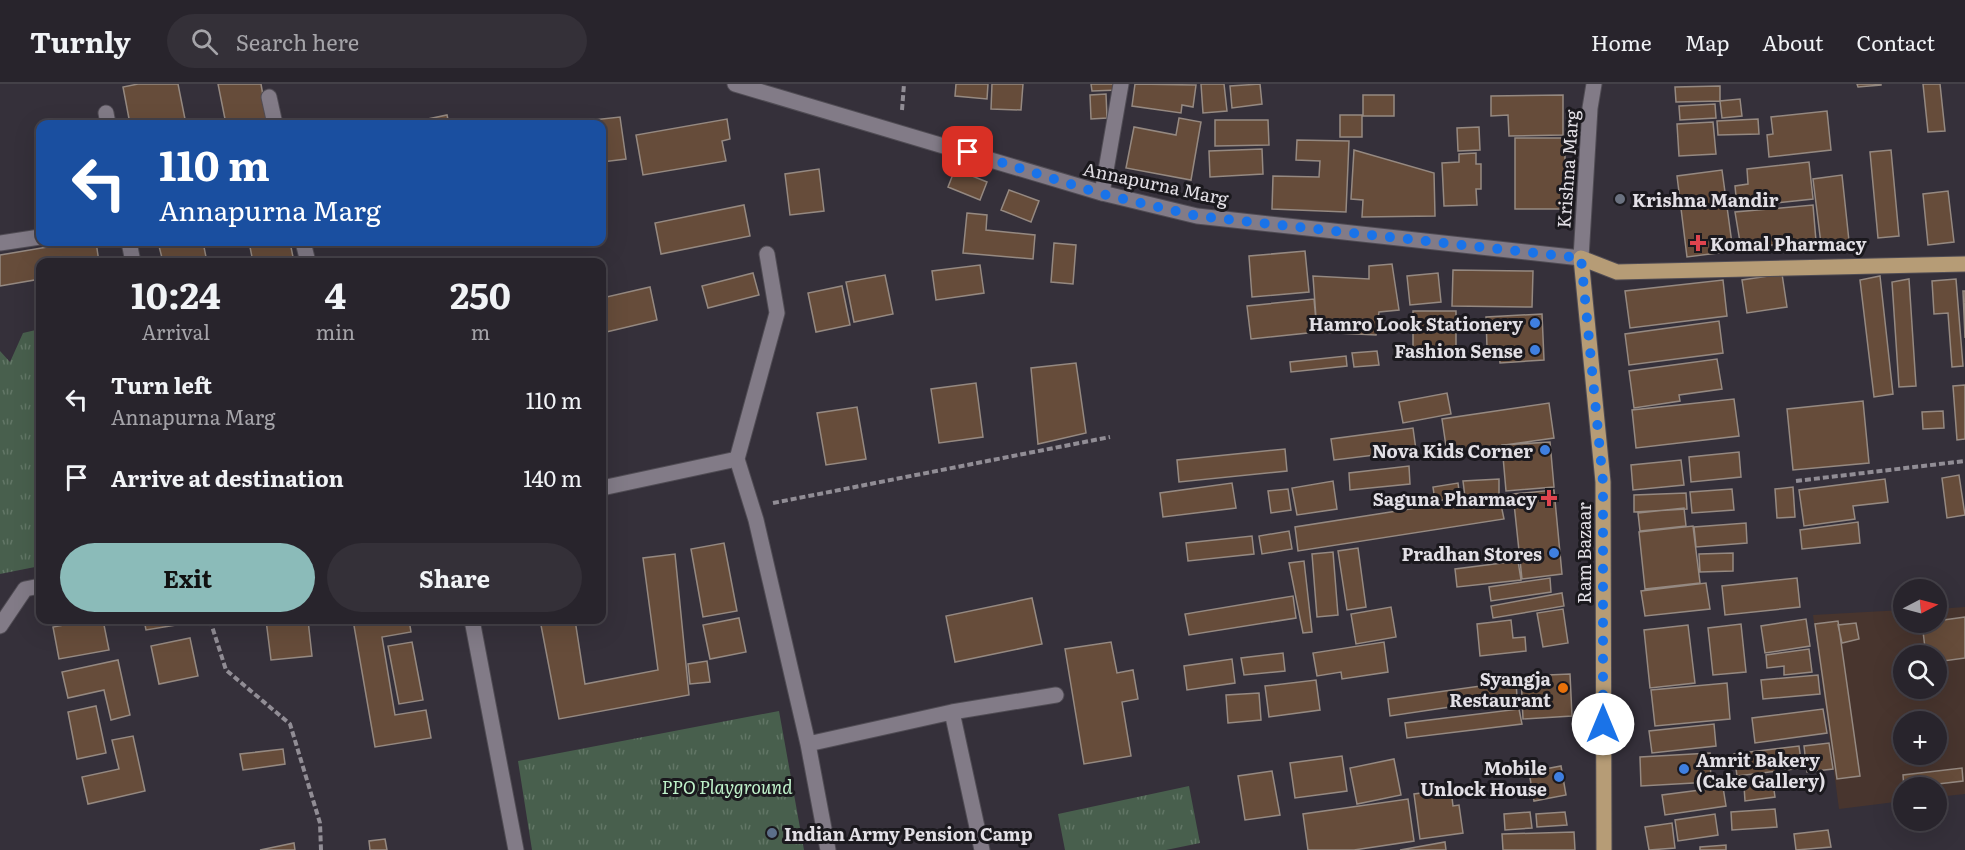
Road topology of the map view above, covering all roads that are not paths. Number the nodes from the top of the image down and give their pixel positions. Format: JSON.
{"nodes":[{"id":1,"x":736,"y":84,"type":"edge"},
{"id":2,"x":1121,"y":84,"type":"edge"},
{"id":3,"x":1594,"y":84,"type":"edge"},
{"id":4,"x":269,"y":97,"type":"dead end"},
{"id":5,"x":274,"y":120,"type":"edge"},
{"id":6,"x":1102,"y":194,"type":"junction"},
{"id":7,"x":36,"y":238,"type":"edge"},
{"id":8,"x":0,"y":243,"type":"edge"},
{"id":9,"x":767,"y":254,"type":"dead end"},
{"id":10,"x":1581,"y":258,"type":"junction"},
{"id":11,"x":1965,"y":264,"type":"edge"},
{"id":12,"x":736,"y":459,"type":"junction"},
{"id":13,"x":606,"y":487,"type":"edge"},
{"id":14,"x":36,"y":587,"type":"edge"},
{"id":15,"x":473,"y":624,"type":"edge"},
{"id":16,"x":0,"y":626,"type":"edge"},
{"id":17,"x":1056,"y":695,"type":"dead end"},
{"id":18,"x":952,"y":712,"type":"junction"},
{"id":19,"x":808,"y":744,"type":"junction"},
{"id":20,"x":516,"y":850,"type":"edge"},
{"id":21,"x":828,"y":850,"type":"edge"},
{"id":22,"x":982,"y":850,"type":"edge"},
{"id":23,"x":1604,"y":850,"type":"edge"}],
"edges":[{"from":1,"to":6,"type":"main road","name":"Annapurna Marg"},
{"from":2,"to":6,"type":"main road"},
{"from":3,"to":10,"type":"main road","name":"Krishna Marg"},
{"from":4,"to":5,"type":"main road"},
{"from":6,"to":10,"type":"main road","name":"Annapurna Marg"},
{"from":7,"to":8,"type":"main road"},
{"from":9,"to":12,"type":"main road"},
{"from":10,"to":11,"type":"main road"},
{"from":10,"to":23,"type":"main road","name":"Ram Bazaar"},
{"from":12,"to":13,"type":"main road"},
{"from":12,"to":19,"type":"main road"},
{"from":14,"to":16,"type":"main road"},
{"from":15,"to":20,"type":"main road"},
{"from":17,"to":18,"type":"main road"},
{"from":18,"to":19,"type":"main road"},
{"from":18,"to":22,"type":"main road"},
{"from":19,"to":21,"type":"main road"}]}
